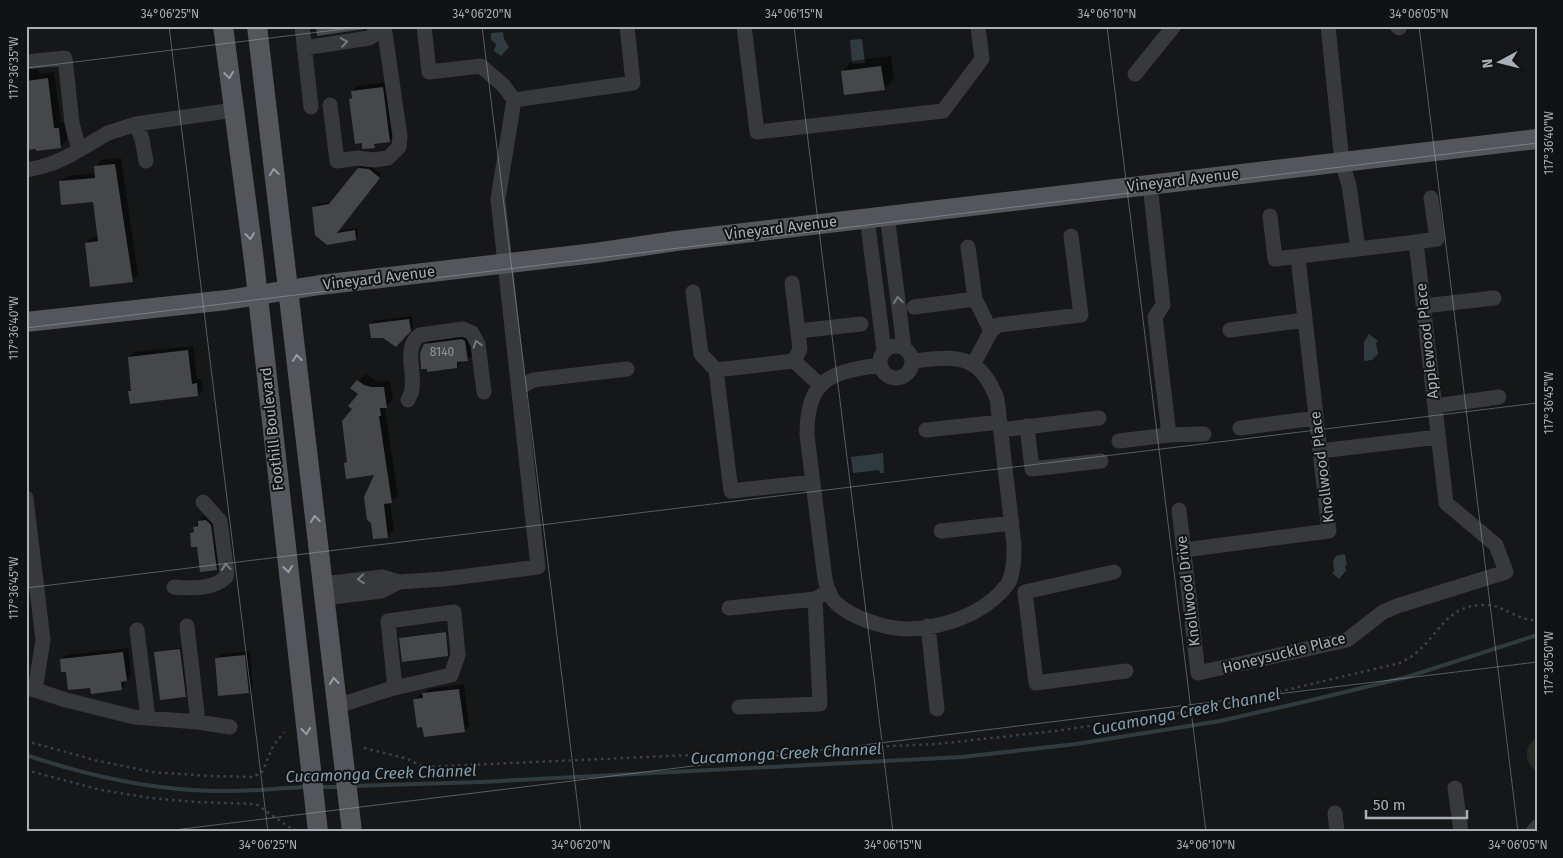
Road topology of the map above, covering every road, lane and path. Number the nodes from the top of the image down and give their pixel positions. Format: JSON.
{"nodes":[{"id":1,"x":223,"y":26,"type":"edge"},
{"id":2,"x":257,"y":26,"type":"edge"},
{"id":3,"x":302,"y":26,"type":"edge"},
{"id":4,"x":375,"y":26,"type":"edge"},
{"id":5,"x":384,"y":26,"type":"edge"},
{"id":6,"x":424,"y":26,"type":"edge"},
{"id":7,"x":627,"y":26,"type":"edge"},
{"id":8,"x":744,"y":26,"type":"edge"},
{"id":9,"x":978,"y":26,"type":"edge"},
{"id":10,"x":1174,"y":26,"type":"edge"},
{"id":11,"x":1328,"y":26,"type":"edge"},
{"id":12,"x":304,"y":48,"type":"junction"},
{"id":13,"x":26,"y":62,"type":"edge"},
{"id":14,"x":1135,"y":74,"type":"dead end"},
{"id":15,"x":514,"y":100,"type":"junction"},
{"id":16,"x":330,"y":105,"type":"dead end"},
{"id":17,"x":311,"y":107,"type":"dead end"},
{"id":18,"x":234,"y":110,"type":"junction"},
{"id":19,"x":136,"y":124,"type":"junction"},
{"id":20,"x":1537,"y":139,"type":"edge"},
{"id":21,"x":78,"y":150,"type":"junction"},
{"id":22,"x":146,"y":161,"type":"dead end"},
{"id":23,"x":1342,"y":162,"type":"junction"},
{"id":24,"x":26,"y":170,"type":"edge"},
{"id":25,"x":1150,"y":184,"type":"junction"},
{"id":26,"x":1431,"y":198,"type":"dead end"},
{"id":27,"x":887,"y":216,"type":"junction"},
{"id":28,"x":1270,"y":216,"type":"dead end"},
{"id":29,"x":867,"y":218,"type":"junction"},
{"id":30,"x":1071,"y":236,"type":"dead end"},
{"id":31,"x":1416,"y":242,"type":"junction"},
{"id":32,"x":968,"y":247,"type":"dead end"},
{"id":33,"x":1358,"y":249,"type":"junction"},
{"id":34,"x":1298,"y":257,"type":"junction"},
{"id":35,"x":505,"y":264,"type":"junction"},
{"id":36,"x":792,"y":283,"type":"dead end"},
{"id":37,"x":289,"y":290,"type":"junction"},
{"id":38,"x":694,"y":292,"type":"dead end"},
{"id":39,"x":257,"y":295,"type":"junction"},
{"id":40,"x":1494,"y":298,"type":"dead end"},
{"id":41,"x":975,"y":299,"type":"junction"},
{"id":42,"x":1423,"y":306,"type":"junction"},
{"id":43,"x":914,"y":307,"type":"dead end"},
{"id":44,"x":1305,"y":320,"type":"junction"},
{"id":45,"x":26,"y":322,"type":"edge"},
{"id":46,"x":861,"y":324,"type":"dead end"},
{"id":47,"x":1230,"y":330,"type":"dead end"},
{"id":48,"x":798,"y":331,"type":"junction"},
{"id":49,"x":991,"y":331,"type":"junction"},
{"id":50,"x":884,"y":350,"type":"junction"},
{"id":51,"x":908,"y":355,"type":"junction"},
{"id":52,"x":794,"y":361,"type":"junction"},
{"id":53,"x":880,"y":365,"type":"junction"},
{"id":54,"x":973,"y":365,"type":"junction"},
{"id":55,"x":627,"y":369,"type":"dead end"},
{"id":56,"x":716,"y":370,"type":"junction"},
{"id":57,"x":820,"y":385,"type":"junction"},
{"id":58,"x":519,"y":388,"type":"junction"},
{"id":59,"x":484,"y":392,"type":"dead end"},
{"id":60,"x":1499,"y":397,"type":"dead end"},
{"id":61,"x":408,"y":400,"type":"dead end"},
{"id":62,"x":1434,"y":406,"type":"junction"},
{"id":63,"x":1100,"y":418,"type":"dead end"},
{"id":64,"x":1316,"y":418,"type":"junction"},
{"id":65,"x":1000,"y":426,"type":"junction"},
{"id":66,"x":1026,"y":426,"type":"junction"},
{"id":67,"x":1240,"y":428,"type":"dead end"},
{"id":68,"x":926,"y":430,"type":"dead end"},
{"id":69,"x":1204,"y":434,"type":"dead end"},
{"id":70,"x":1169,"y":435,"type":"junction"},
{"id":71,"x":1438,"y":437,"type":"junction"},
{"id":72,"x":1119,"y":441,"type":"dead end"},
{"id":73,"x":1320,"y":452,"type":"junction"},
{"id":74,"x":1101,"y":461,"type":"dead end"},
{"id":75,"x":813,"y":482,"type":"junction"},
{"id":76,"x":26,"y":498,"type":"edge"},
{"id":77,"x":203,"y":502,"type":"dead end"},
{"id":78,"x":1179,"y":510,"type":"dead end"},
{"id":79,"x":1012,"y":523,"type":"junction"},
{"id":80,"x":941,"y":530,"type":"dead end"},
{"id":81,"x":1184,"y":550,"type":"junction"},
{"id":82,"x":1114,"y":572,"type":"dead end"},
{"id":83,"x":1506,"y":572,"type":"joint"},
{"id":84,"x":1008,"y":584,"type":"junction"},
{"id":85,"x":174,"y":587,"type":"dead end"},
{"id":86,"x":324,"y":591,"type":"junction"},
{"id":87,"x":1026,"y":592,"type":"junction"},
{"id":88,"x":822,"y":595,"type":"junction"},
{"id":89,"x":729,"y":608,"type":"dead end"},
{"id":90,"x":1537,"y":620,"type":"edge"},
{"id":91,"x":187,"y":626,"type":"dead end"},
{"id":92,"x":928,"y":626,"type":"junction"},
{"id":93,"x":137,"y":630,"type":"dead end"},
{"id":94,"x":1126,"y":671,"type":"dead end"},
{"id":95,"x":1198,"y":673,"type":"joint"},
{"id":96,"x":395,"y":688,"type":"junction"},
{"id":97,"x":30,"y":689,"type":"edge"},
{"id":98,"x":337,"y":706,"type":"junction"},
{"id":99,"x":739,"y":707,"type":"dead end"},
{"id":100,"x":937,"y":709,"type":"dead end"},
{"id":101,"x":148,"y":718,"type":"junction"},
{"id":102,"x":198,"y":722,"type":"junction"},
{"id":103,"x":230,"y":727,"type":"dead end"},
{"id":104,"x":284,"y":732,"type":"dead end"},
{"id":105,"x":26,"y":741,"type":"edge"},
{"id":106,"x":364,"y":748,"type":"dead end"},
{"id":107,"x":26,"y":770,"type":"edge"},
{"id":108,"x":1455,"y":788,"type":"dead end"},
{"id":109,"x":1335,"y":813,"type":"dead end"},
{"id":110,"x":1537,"y":827,"type":"edge"},
{"id":111,"x":311,"y":830,"type":"edge"},
{"id":112,"x":352,"y":832,"type":"edge"},
{"id":113,"x":1337,"y":832,"type":"edge"},
{"id":114,"x":1460,"y":832,"type":"edge"},
{"id":115,"x":1533,"y":832,"type":"edge"}],
"edges":[{"from":1,"to":18,"type":"main road","name":"Foothill Boulevard","one_way":true},
{"from":37,"to":2,"type":"main road","one_way":true},
{"from":3,"to":12,"type":"street"},
{"from":12,"to":4,"type":"street","one_way":true},
{"from":5,"to":16,"type":"street"},
{"from":6,"to":15,"type":"street"},
{"from":7,"to":15,"type":"street"},
{"from":8,"to":9,"type":"street"},
{"from":10,"to":14,"type":"street"},
{"from":11,"to":23,"type":"street"},
{"from":12,"to":17,"type":"street"},
{"from":13,"to":21,"type":"street"},
{"from":15,"to":35,"type":"street"},
{"from":18,"to":19,"type":"street"},
{"from":18,"to":39,"type":"main road","name":"Foothill Boulevard","one_way":true},
{"from":19,"to":21,"type":"street"},
{"from":19,"to":22,"type":"street"},
{"from":20,"to":23,"type":"main road","name":"Vineyard Avenue"},
{"from":21,"to":24,"type":"street"},
{"from":23,"to":25,"type":"main road","name":"Vineyard Avenue"},
{"from":23,"to":33,"type":"street"},
{"from":25,"to":27,"type":"main road","name":"Vineyard Avenue"},
{"from":25,"to":70,"type":"street"},
{"from":26,"to":31,"type":"street"},
{"from":27,"to":29,"type":"main road","name":"Vineyard Avenue"},
{"from":51,"to":27,"type":"street","one_way":true},
{"from":28,"to":34,"type":"street"},
{"from":29,"to":35,"type":"main road","name":"Vineyard Avenue"},
{"from":29,"to":50,"type":"street"},
{"from":30,"to":49,"type":"street"},
{"from":31,"to":33,"type":"street"},
{"from":31,"to":42,"type":"street","name":"Applewood Place"},
{"from":32,"to":41,"type":"street"},
{"from":33,"to":34,"type":"street"},
{"from":34,"to":44,"type":"street","name":"Knollwood Place"},
{"from":35,"to":37,"type":"main road","name":"Vineyard Avenue"},
{"from":35,"to":58,"type":"street"},
{"from":36,"to":48,"type":"street"},
{"from":37,"to":39,"type":"main road","name":"Vineyard Avenue"},
{"from":86,"to":37,"type":"main road","one_way":true},
{"from":38,"to":56,"type":"street"},
{"from":39,"to":45,"type":"main road","name":"Vineyard Avenue"},
{"from":39,"to":111,"type":"main road","name":"Foothill Boulevard","one_way":true},
{"from":40,"to":42,"type":"street"},
{"from":41,"to":43,"type":"street"},
{"from":41,"to":49,"type":"street"},
{"from":42,"to":62,"type":"street","name":"Applewood Place"},
{"from":44,"to":47,"type":"street"},
{"from":44,"to":64,"type":"street","name":"Knollwood Place"},
{"from":46,"to":48,"type":"street"},
{"from":48,"to":52,"type":"street"},
{"from":49,"to":54,"type":"street"},
{"from":50,"to":51,"type":"street"},
{"from":50,"to":53,"type":"street"},
{"from":51,"to":53,"type":"street"},
{"from":51,"to":54,"type":"street"},
{"from":52,"to":56,"type":"street"},
{"from":52,"to":57,"type":"street"},
{"from":53,"to":57,"type":"street"},
{"from":54,"to":65,"type":"street"},
{"from":55,"to":58,"type":"street"},
{"from":56,"to":75,"type":"street"},
{"from":57,"to":75,"type":"street"},
{"from":58,"to":86,"type":"street"},
{"from":59,"to":61,"type":"street","one_way":true},
{"from":60,"to":62,"type":"street"},
{"from":62,"to":71,"type":"street","name":"Applewood Place"},
{"from":63,"to":66,"type":"street"},
{"from":64,"to":67,"type":"street"},
{"from":64,"to":73,"type":"street","name":"Knollwood Place"},
{"from":65,"to":66,"type":"street"},
{"from":65,"to":68,"type":"street"},
{"from":65,"to":79,"type":"street"},
{"from":66,"to":74,"type":"street"},
{"from":69,"to":70,"type":"street"},
{"from":70,"to":72,"type":"street"},
{"from":71,"to":73,"type":"street"},
{"from":71,"to":83,"type":"street","name":"Applewood Place"},
{"from":73,"to":81,"type":"street","name":"Knollwood Place"},
{"from":75,"to":88,"type":"street"},
{"from":76,"to":97,"type":"street"},
{"from":85,"to":77,"type":"street","one_way":true},
{"from":78,"to":81,"type":"street","name":"Knollwood Drive"},
{"from":79,"to":80,"type":"street"},
{"from":79,"to":84,"type":"street"},
{"from":81,"to":95,"type":"street","name":"Knollwood Drive"},
{"from":82,"to":87,"type":"street"},
{"from":83,"to":95,"type":"street","name":"Honeysuckle Place"},
{"from":84,"to":87,"type":"street"},
{"from":84,"to":92,"type":"street"},
{"from":98,"to":86,"type":"main road","one_way":true},
{"from":87,"to":94,"type":"street"},
{"from":88,"to":89,"type":"street"},
{"from":88,"to":92,"type":"street"},
{"from":88,"to":99,"type":"street"},
{"from":90,"to":106,"type":"path"},
{"from":91,"to":102,"type":"street"},
{"from":92,"to":100,"type":"street"},
{"from":93,"to":101,"type":"street"},
{"from":96,"to":96,"type":"street"},
{"from":96,"to":98,"type":"street"},
{"from":97,"to":101,"type":"street"},
{"from":98,"to":112,"type":"main road"},
{"from":101,"to":102,"type":"street"},
{"from":102,"to":103,"type":"street"},
{"from":104,"to":105,"type":"path"},
{"from":107,"to":111,"type":"path"},
{"from":108,"to":114,"type":"street"},
{"from":109,"to":113,"type":"street"},
{"from":110,"to":115,"type":"street"}]}
